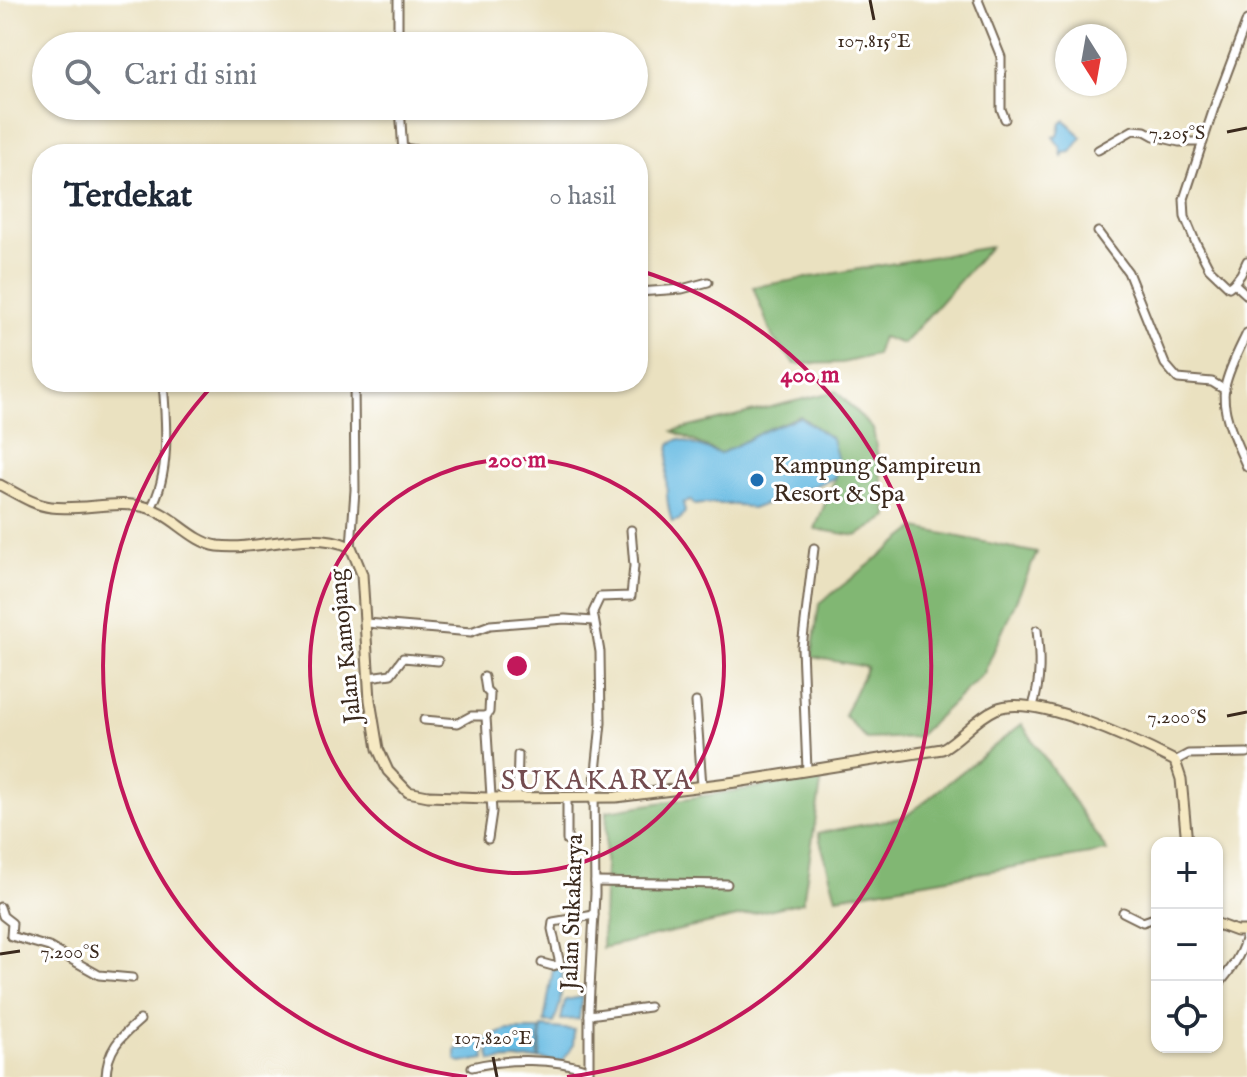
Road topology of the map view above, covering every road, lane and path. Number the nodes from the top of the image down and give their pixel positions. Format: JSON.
{"nodes":[{"id":1,"x":398,"y":0,"type":"edge"},
{"id":2,"x":978,"y":0,"type":"edge"},
{"id":3,"x":1247,"y":20,"type":"edge"},
{"id":4,"x":398,"y":32,"type":"edge"},
{"id":5,"x":1243,"y":42,"type":"edge"},
{"id":6,"x":1005,"y":119,"type":"dead end"},
{"id":7,"x":401,"y":120,"type":"edge"},
{"id":8,"x":1203,"y":142,"type":"junction"},
{"id":9,"x":403,"y":144,"type":"edge"},
{"id":10,"x":1098,"y":150,"type":"dead end"},
{"id":11,"x":1098,"y":232,"type":"dead end"},
{"id":12,"x":1247,"y":261,"type":"edge"},
{"id":13,"x":708,"y":282,"type":"dead end"},
{"id":14,"x":1234,"y":283,"type":"junction"},
{"id":15,"x":648,"y":291,"type":"edge"},
{"id":16,"x":1247,"y":295,"type":"edge"},
{"id":17,"x":1247,"y":333,"type":"edge"},
{"id":18,"x":1225,"y":390,"type":"junction"},
{"id":19,"x":163,"y":392,"type":"edge"},
{"id":20,"x":354,"y":392,"type":"edge"},
{"id":21,"x":1247,"y":467,"type":"edge"},
{"id":22,"x":0,"y":485,"type":"edge"},
{"id":23,"x":151,"y":508,"type":"junction"},
{"id":24,"x":631,"y":530,"type":"dead end"},
{"id":25,"x":351,"y":547,"type":"junction"},
{"id":26,"x":814,"y":548,"type":"dead end"},
{"id":27,"x":594,"y":621,"type":"junction"},
{"id":28,"x":367,"y":623,"type":"junction"},
{"id":29,"x":1037,"y":630,"type":"dead end"},
{"id":30,"x":438,"y":661,"type":"dead end"},
{"id":31,"x":369,"y":677,"type":"junction"},
{"id":32,"x":484,"y":677,"type":"dead end"},
{"id":33,"x":696,"y":702,"type":"dead end"},
{"id":34,"x":1033,"y":706,"type":"junction"},
{"id":35,"x":486,"y":716,"type":"junction"},
{"id":36,"x":424,"y":720,"type":"dead end"},
{"id":37,"x":1247,"y":753,"type":"edge"},
{"id":38,"x":518,"y":755,"type":"dead end"},
{"id":39,"x":1175,"y":761,"type":"junction"},
{"id":40,"x":807,"y":770,"type":"junction"},
{"id":41,"x":702,"y":786,"type":"junction"},
{"id":42,"x":517,"y":797,"type":"junction"},
{"id":43,"x":567,"y":797,"type":"junction"},
{"id":44,"x":595,"y":797,"type":"junction"},
{"id":45,"x":491,"y":798,"type":"junction"},
{"id":46,"x":1186,"y":837,"type":"edge"},
{"id":47,"x":488,"y":839,"type":"dead end"},
{"id":48,"x":567,"y":840,"type":"dead end"},
{"id":49,"x":595,"y":882,"type":"junction"},
{"id":50,"x":727,"y":884,"type":"dead end"},
{"id":51,"x":0,"y":907,"type":"edge"},
{"id":52,"x":1123,"y":912,"type":"dead end"},
{"id":53,"x":594,"y":915,"type":"junction"},
{"id":54,"x":1151,"y":919,"type":"edge"},
{"id":55,"x":1223,"y":926,"type":"edge"},
{"id":56,"x":1246,"y":931,"type":"edge"},
{"id":57,"x":542,"y":963,"type":"dead end"},
{"id":58,"x":132,"y":978,"type":"dead end"},
{"id":59,"x":1220,"y":981,"type":"edge"},
{"id":60,"x":649,"y":1007,"type":"dead end"},
{"id":61,"x":589,"y":1015,"type":"junction"},
{"id":62,"x":140,"y":1020,"type":"dead end"},
{"id":63,"x":472,"y":1067,"type":"dead end"},
{"id":64,"x":588,"y":1073,"type":"edge"},
{"id":65,"x":106,"y":1077,"type":"edge"}],
"edges":[{"from":1,"to":4,"type":"street"},
{"from":2,"to":6,"type":"street"},
{"from":3,"to":5,"type":"street"},
{"from":5,"to":8,"type":"street"},
{"from":7,"to":9,"type":"street"},
{"from":8,"to":10,"type":"street"},
{"from":8,"to":14,"type":"street"},
{"from":11,"to":18,"type":"street"},
{"from":12,"to":14,"type":"street"},
{"from":13,"to":15,"type":"street"},
{"from":14,"to":16,"type":"street"},
{"from":17,"to":18,"type":"street"},
{"from":18,"to":21,"type":"street"},
{"from":19,"to":23,"type":"street"},
{"from":20,"to":25,"type":"street"},
{"from":22,"to":23,"type":"main road"},
{"from":23,"to":25,"type":"main road","name":"Jalan Kamojang"},
{"from":24,"to":27,"type":"street"},
{"from":25,"to":28,"type":"main road","name":"Jalan Kamojang"},
{"from":26,"to":40,"type":"street"},
{"from":27,"to":28,"type":"street"},
{"from":27,"to":44,"type":"street","name":"Jalan Sukakarya"},
{"from":28,"to":31,"type":"main road","name":"Jalan Kamojang"},
{"from":29,"to":34,"type":"street"},
{"from":30,"to":31,"type":"street"},
{"from":31,"to":45,"type":"main road","name":"Jalan Kamojang"},
{"from":32,"to":35,"type":"street"},
{"from":33,"to":41,"type":"street"},
{"from":34,"to":39,"type":"main road"},
{"from":34,"to":40,"type":"main road"},
{"from":35,"to":36,"type":"street"},
{"from":35,"to":45,"type":"street"},
{"from":37,"to":39,"type":"street"},
{"from":38,"to":42,"type":"street"},
{"from":39,"to":46,"type":"main road"},
{"from":40,"to":41,"type":"main road"},
{"from":41,"to":44,"type":"main road"},
{"from":42,"to":43,"type":"main road"},
{"from":42,"to":45,"type":"main road"},
{"from":43,"to":44,"type":"main road"},
{"from":43,"to":48,"type":"street"},
{"from":44,"to":49,"type":"street","name":"Jalan Sukakarya"},
{"from":45,"to":47,"type":"street"},
{"from":49,"to":50,"type":"street"},
{"from":49,"to":53,"type":"street","name":"Jalan Sukakarya"},
{"from":51,"to":58,"type":"street"},
{"from":52,"to":54,"type":"street"},
{"from":53,"to":57,"type":"street"},
{"from":53,"to":61,"type":"street","name":"Jalan Sukakarya"},
{"from":55,"to":56,"type":"main road"},
{"from":56,"to":59,"type":"street"},
{"from":60,"to":61,"type":"street"},
{"from":61,"to":64,"type":"street","name":"Jalan Sukakarya"},
{"from":62,"to":65,"type":"street"},
{"from":63,"to":64,"type":"street"}]}
